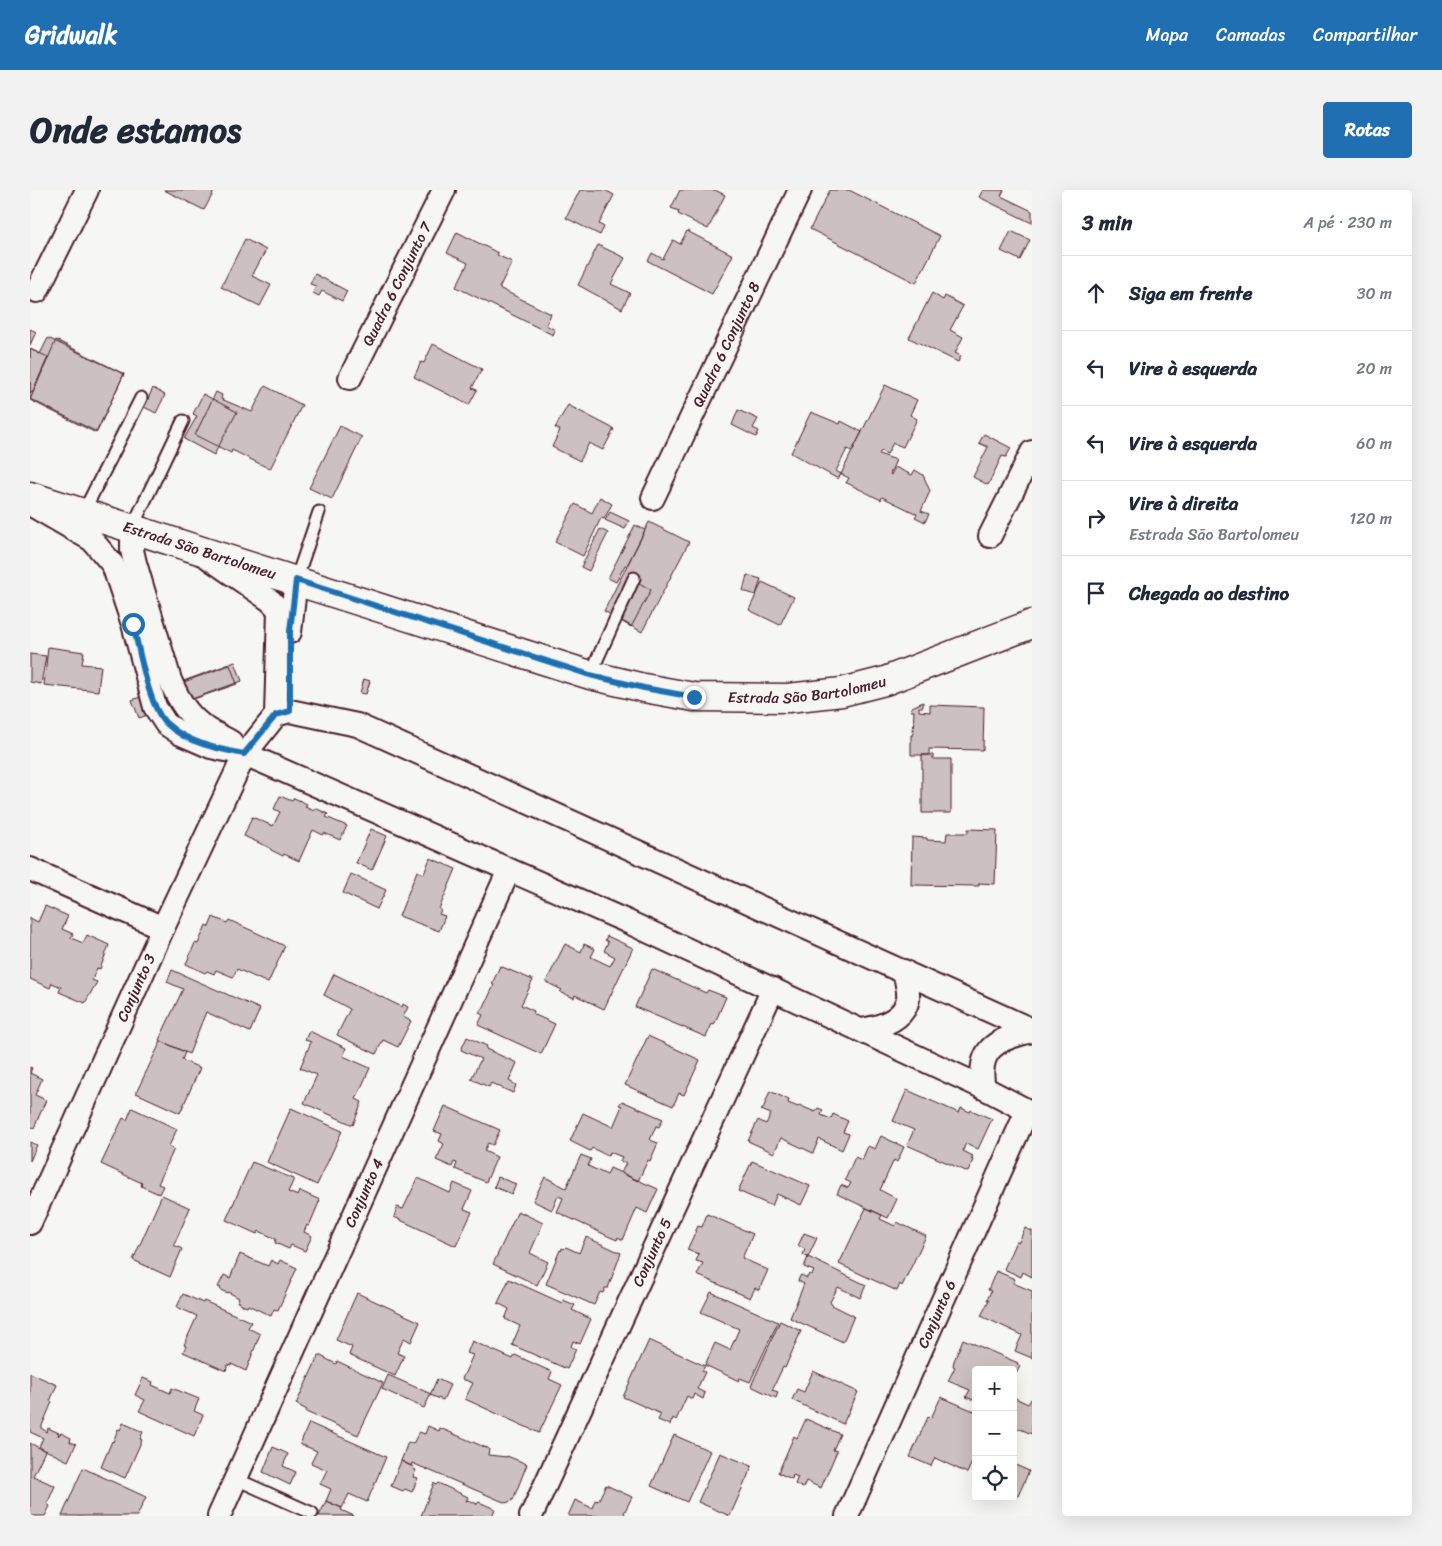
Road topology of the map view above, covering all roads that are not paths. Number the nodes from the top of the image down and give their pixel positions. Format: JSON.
{"nodes":[{"id":1,"x":87,"y":190,"type":"edge"},
{"id":2,"x":444,"y":190,"type":"edge"},
{"id":3,"x":800,"y":190,"type":"edge"},
{"id":4,"x":37,"y":291,"type":"dead end"},
{"id":5,"x":350,"y":378,"type":"dead end"},
{"id":6,"x":140,"y":398,"type":"dead end"},
{"id":7,"x":183,"y":421,"type":"dead end"},
{"id":8,"x":1032,"y":452,"type":"edge"},
{"id":9,"x":30,"y":496,"type":"edge"},
{"id":10,"x":653,"y":498,"type":"dead end"},
{"id":11,"x":30,"y":504,"type":"edge"},
{"id":12,"x":319,"y":512,"type":"dead end"},
{"id":13,"x":83,"y":513,"type":"junction"},
{"id":14,"x":132,"y":528,"type":"junction"},
{"id":15,"x":990,"y":536,"type":"dead end"},
{"id":16,"x":194,"y":548,"type":"junction"},
{"id":17,"x":634,"y":578,"type":"dead end"},
{"id":18,"x":296,"y":580,"type":"junction"},
{"id":19,"x":1032,"y":624,"type":"edge"},
{"id":20,"x":590,"y":675,"type":"junction"},
{"id":21,"x":283,"y":713,"type":"junction"},
{"id":22,"x":244,"y":754,"type":"junction"},
{"id":23,"x":30,"y":869,"type":"edge"},
{"id":24,"x":509,"y":870,"type":"junction"},
{"id":25,"x":163,"y":928,"type":"junction"},
{"id":26,"x":904,"y":972,"type":"junction"},
{"id":27,"x":773,"y":989,"type":"junction"},
{"id":28,"x":862,"y":1030,"type":"junction"},
{"id":29,"x":1032,"y":1031,"type":"edge"},
{"id":30,"x":984,"y":1088,"type":"junction"},
{"id":31,"x":1030,"y":1112,"type":"edge"},
{"id":32,"x":30,"y":1223,"type":"edge"},
{"id":33,"x":236,"y":1479,"type":"junction"},
{"id":34,"x":312,"y":1513,"type":"dead end"},
{"id":35,"x":219,"y":1516,"type":"edge"},
{"id":36,"x":531,"y":1516,"type":"edge"},
{"id":37,"x":847,"y":1516,"type":"edge"}],
"edges":[{"from":1,"to":4,"type":"street"},
{"from":2,"to":5,"type":"street","name":"Quadra 6 Conjunto 7"},
{"from":3,"to":10,"type":"street","name":"Quadra 6 Conjunto 8"},
{"from":6,"to":13,"type":"lane"},
{"from":7,"to":14,"type":"lane"},
{"from":8,"to":15,"type":"street"},
{"from":9,"to":13,"type":"street","name":"Estrada São Bartolomeu"},
{"from":11,"to":22,"type":"street"},
{"from":12,"to":18,"type":"lane"},
{"from":13,"to":14,"type":"street","name":"Estrada São Bartolomeu"},
{"from":14,"to":16,"type":"street","name":"Estrada São Bartolomeu"},
{"from":14,"to":22,"type":"street"},
{"from":16,"to":18,"type":"street","name":"Estrada São Bartolomeu"},
{"from":16,"to":21,"type":"street"},
{"from":17,"to":20,"type":"lane"},
{"from":18,"to":20,"type":"street","name":"Estrada São Bartolomeu"},
{"from":18,"to":21,"type":"street"},
{"from":19,"to":20,"type":"street","name":"Estrada São Bartolomeu"},
{"from":21,"to":22,"type":"street","name":"Conjunto 3"},
{"from":21,"to":26,"type":"street"},
{"from":22,"to":24,"type":"street"},
{"from":22,"to":25,"type":"street","name":"Conjunto 3"},
{"from":23,"to":25,"type":"street"},
{"from":24,"to":27,"type":"street"},
{"from":24,"to":33,"type":"street","name":"Conjunto 4"},
{"from":25,"to":32,"type":"street","name":"Conjunto 3"},
{"from":26,"to":28,"type":"street"},
{"from":26,"to":29,"type":"street"},
{"from":27,"to":28,"type":"street"},
{"from":27,"to":36,"type":"street","name":"Conjunto 5"},
{"from":28,"to":30,"type":"street"},
{"from":29,"to":30,"type":"street"},
{"from":30,"to":31,"type":"street"},
{"from":31,"to":37,"type":"street","name":"Conjunto 6"},
{"from":33,"to":34,"type":"lane"},
{"from":33,"to":35,"type":"street","name":"Conjunto 4"}]}
